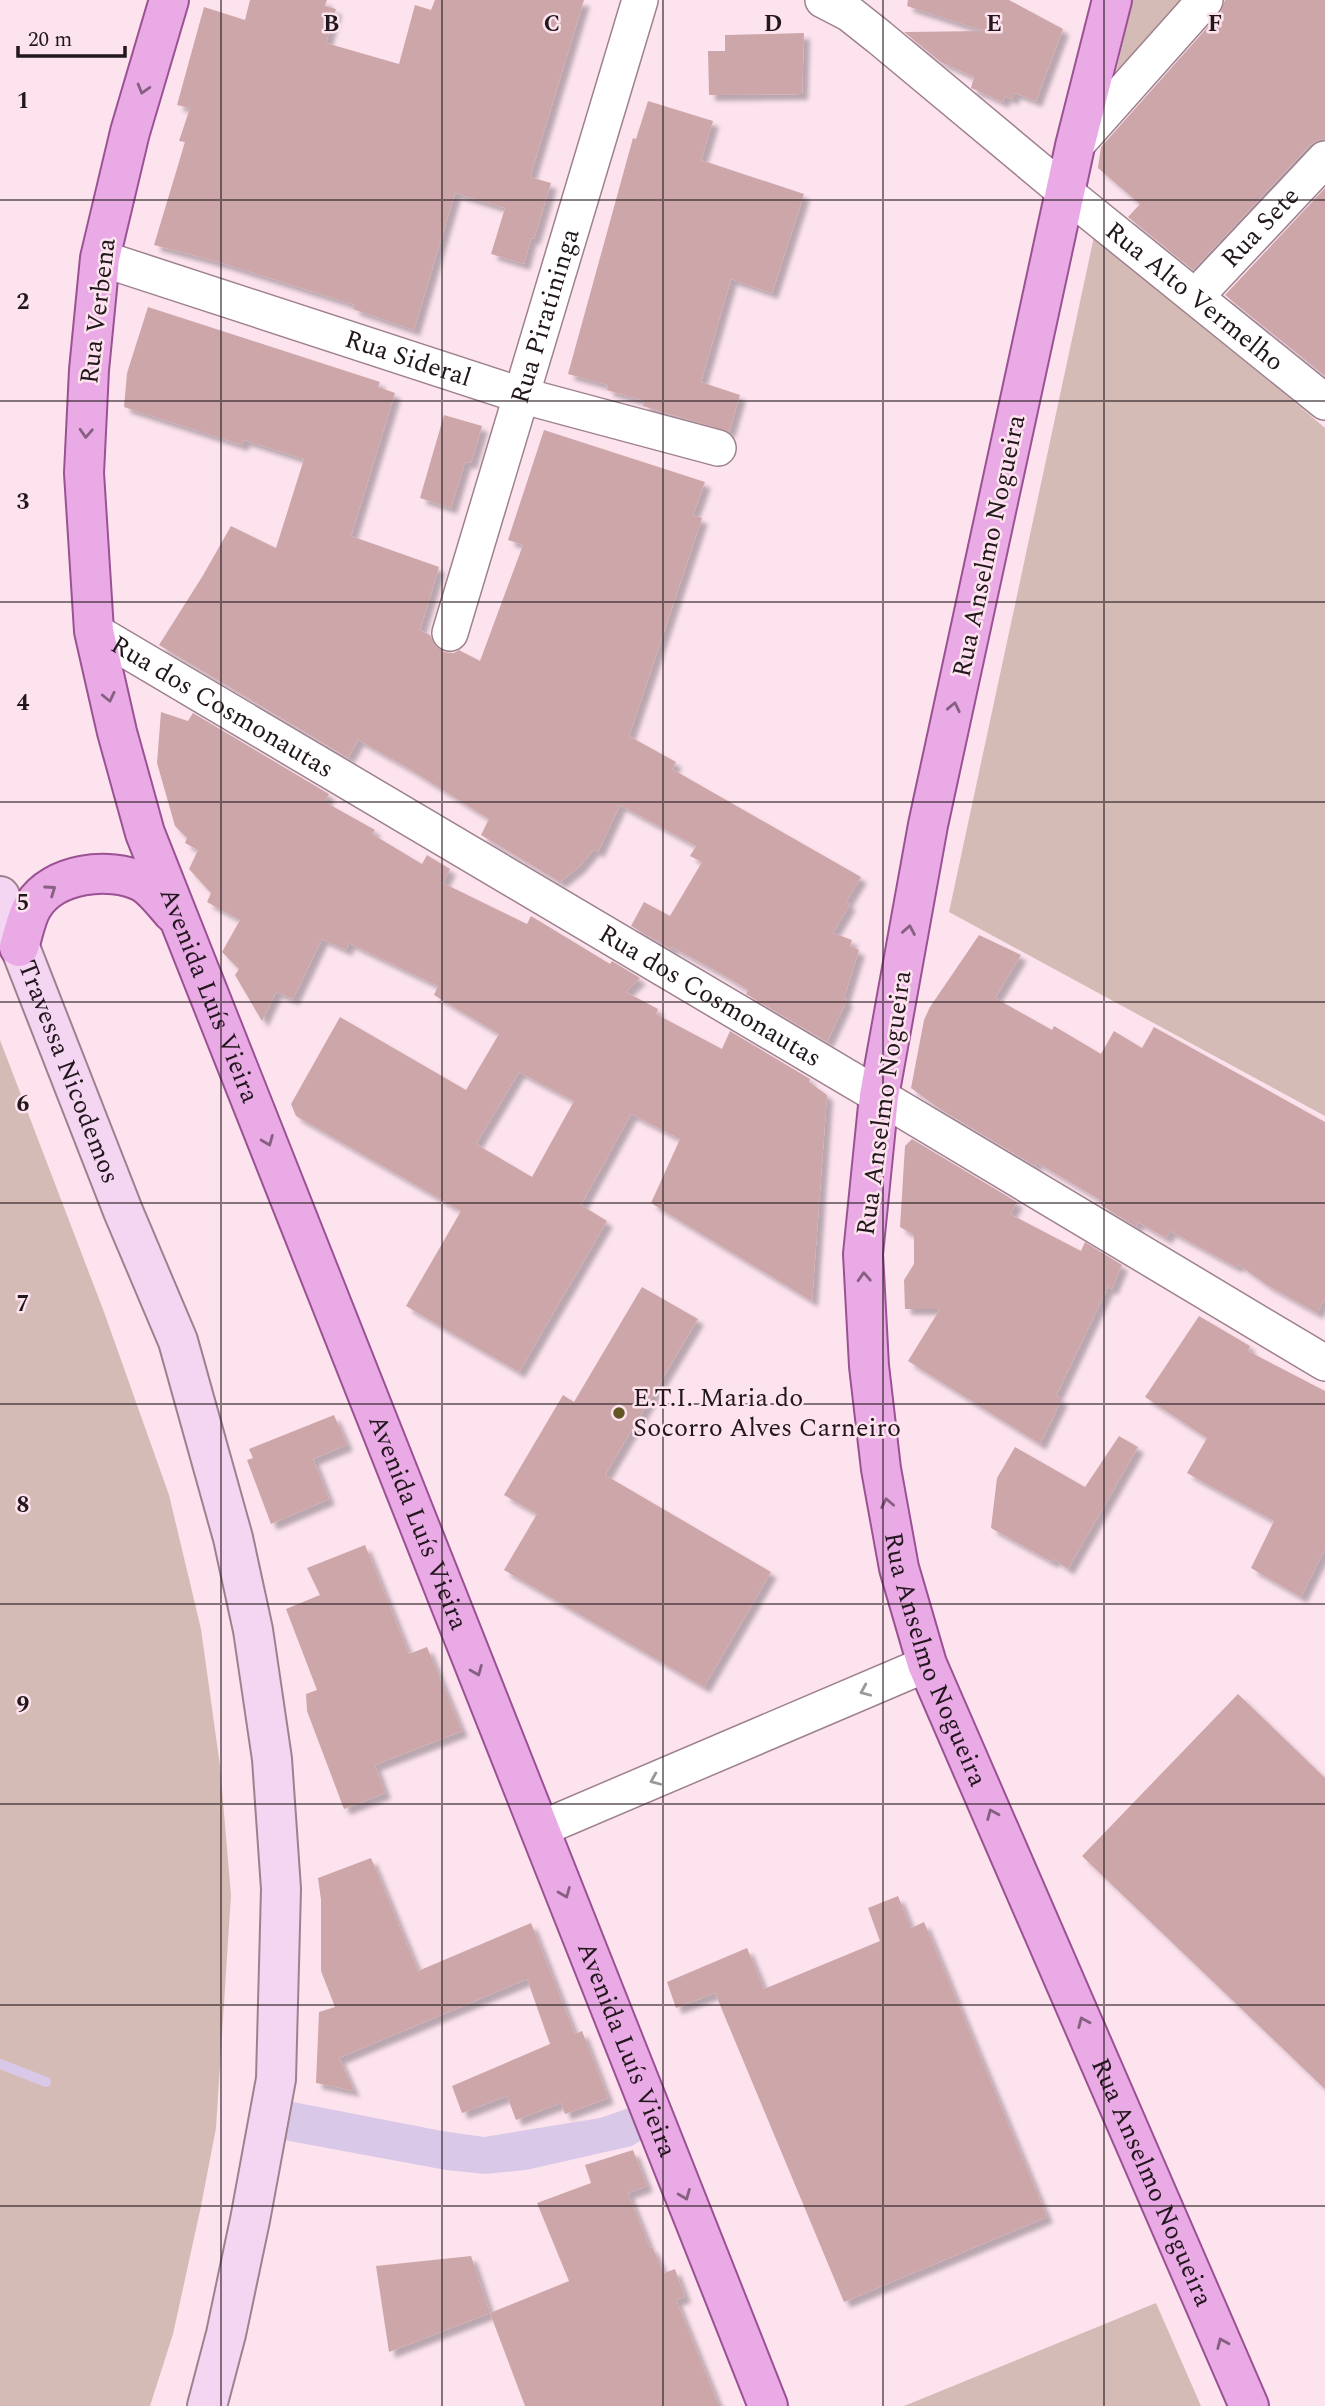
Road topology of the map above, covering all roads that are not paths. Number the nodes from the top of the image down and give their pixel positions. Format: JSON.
{"nodes":[{"id":1,"x":169,"y":0,"type":"edge"},
{"id":2,"x":640,"y":0,"type":"edge"},
{"id":3,"x":824,"y":0,"type":"edge"},
{"id":4,"x":1112,"y":0,"type":"edge"},
{"id":5,"x":1205,"y":0,"type":"edge"},
{"id":6,"x":1075,"y":146,"type":"junction"},
{"id":7,"x":1325,"y":159,"type":"edge"},
{"id":8,"x":1065,"y":192,"type":"junction"},
{"id":9,"x":100,"y":258,"type":"junction"},
{"id":10,"x":1196,"y":296,"type":"junction"},
{"id":11,"x":520,"y":395,"type":"junction"},
{"id":12,"x":1325,"y":402,"type":"edge"},
{"id":13,"x":718,"y":448,"type":"dead end"},
{"id":14,"x":94,"y":631,"type":"junction"},
{"id":15,"x":450,"y":633,"type":"dead end"},
{"id":16,"x":0,"y":896,"type":"edge"},
{"id":17,"x":179,"y":918,"type":"junction"},
{"id":18,"x":19,"y":947,"type":"junction"},
{"id":19,"x":879,"y":1096,"type":"junction"},
{"id":20,"x":1325,"y":1363,"type":"edge"},
{"id":21,"x":927,"y":1664,"type":"junction"},
{"id":22,"x":540,"y":1829,"type":"junction"},
{"id":23,"x":207,"y":2406,"type":"edge"},
{"id":24,"x":768,"y":2406,"type":"edge"},
{"id":25,"x":1249,"y":2406,"type":"edge"}],
"edges":[{"from":1,"to":9,"type":"main road","name":"Rua Verbena","one_way":true},
{"from":2,"to":11,"type":"street","name":"Rua Piratininga"},
{"from":3,"to":8,"type":"street","name":"Rua Alto Vermelho"},
{"from":4,"to":6,"type":"main road","name":"Rua Anselmo Nogueira"},
{"from":5,"to":6,"type":"street"},
{"from":6,"to":8,"type":"main road","name":"Rua Anselmo Nogueira"},
{"from":7,"to":10,"type":"street","name":"Rua Sete"},
{"from":8,"to":10,"type":"street","name":"Rua Alto Vermelho"},
{"from":19,"to":8,"type":"main road","name":"Rua Anselmo Nogueira","one_way":true},
{"from":9,"to":11,"type":"street","name":"Rua Sideral"},
{"from":9,"to":14,"type":"main road","name":"Rua Verbena","one_way":true},
{"from":10,"to":12,"type":"street","name":"Rua Alto Vermelho"},
{"from":11,"to":13,"type":"street","name":"Rua Sideral"},
{"from":11,"to":15,"type":"street","name":"Rua Piratininga"},
{"from":14,"to":17,"type":"main road","name":"Avenida Luís Vieira","one_way":true},
{"from":14,"to":19,"type":"street","name":"Rua dos Cosmonautas"},
{"from":16,"to":18,"type":"main road","name":"Travessa Nicodemos"},
{"from":18,"to":17,"type":"main road","one_way":true},
{"from":17,"to":22,"type":"main road","name":"Avenida Luís Vieira","one_way":true},
{"from":18,"to":23,"type":"main road","name":"Travessa Nicodemos"},
{"from":19,"to":20,"type":"street","name":"Rua dos Cosmonautas"},
{"from":21,"to":19,"type":"main road","name":"Rua Anselmo Nogueira","one_way":true},
{"from":21,"to":22,"type":"street","one_way":true},
{"from":25,"to":21,"type":"main road","name":"Rua Anselmo Nogueira","one_way":true},
{"from":22,"to":24,"type":"main road","name":"Avenida Luís Vieira","one_way":true}]}
